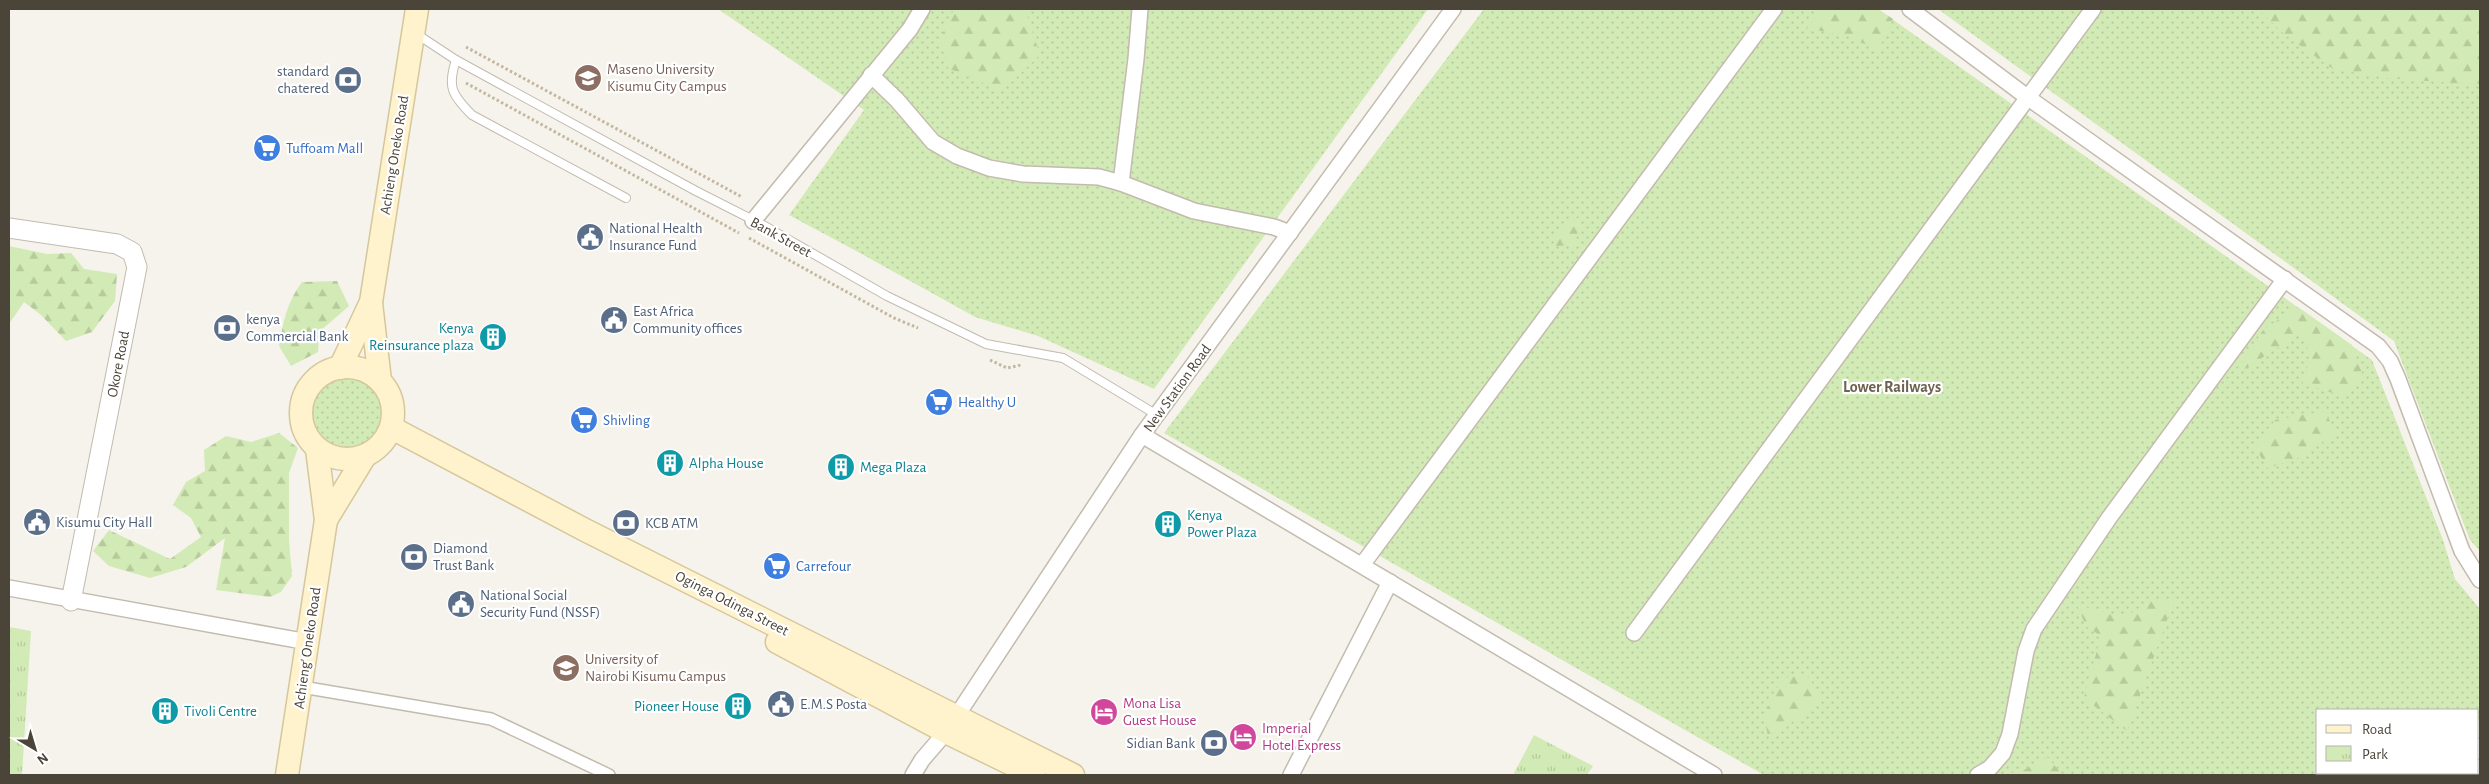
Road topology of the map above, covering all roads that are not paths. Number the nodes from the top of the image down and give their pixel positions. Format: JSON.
{"nodes":[{"id":1,"x":417,"y":9,"type":"edge"},
{"id":2,"x":922,"y":9,"type":"edge"},
{"id":3,"x":1140,"y":9,"type":"edge"},
{"id":4,"x":1453,"y":9,"type":"edge"},
{"id":5,"x":1774,"y":9,"type":"edge"},
{"id":6,"x":1910,"y":9,"type":"edge"},
{"id":7,"x":2093,"y":9,"type":"edge"},
{"id":8,"x":414,"y":32,"type":"junction"},
{"id":9,"x":456,"y":60,"type":"junction"},
{"id":10,"x":871,"y":75,"type":"junction"},
{"id":11,"x":2026,"y":97,"type":"junction"},
{"id":12,"x":1121,"y":183,"type":"junction"},
{"id":13,"x":626,"y":198,"type":"dead end"},
{"id":14,"x":753,"y":221,"type":"junction"},
{"id":15,"x":9,"y":228,"type":"edge"},
{"id":16,"x":1290,"y":233,"type":"junction"},
{"id":17,"x":2285,"y":279,"type":"junction"},
{"id":18,"x":370,"y":302,"type":"junction"},
{"id":19,"x":340,"y":368,"type":"junction"},
{"id":20,"x":380,"y":381,"type":"junction"},
{"id":21,"x":1157,"y":415,"type":"junction"},
{"id":22,"x":389,"y":434,"type":"junction"},
{"id":23,"x":1142,"y":435,"type":"junction"},
{"id":24,"x":317,"y":448,"type":"junction"},
{"id":25,"x":365,"y":456,"type":"junction"},
{"id":26,"x":326,"y":520,"type":"junction"},
{"id":27,"x":1362,"y":565,"type":"junction"},
{"id":28,"x":2480,"y":580,"type":"edge"},
{"id":29,"x":1390,"y":582,"type":"junction"},
{"id":30,"x":9,"y":588,"type":"edge"},
{"id":31,"x":72,"y":601,"type":"junction"},
{"id":32,"x":1634,"y":633,"type":"dead end"},
{"id":33,"x":308,"y":642,"type":"junction"},
{"id":34,"x":302,"y":687,"type":"junction"},
{"id":35,"x":950,"y":724,"type":"junction"},
{"id":36,"x":287,"y":775,"type":"edge"},
{"id":37,"x":609,"y":775,"type":"edge"},
{"id":38,"x":913,"y":775,"type":"edge"},
{"id":39,"x":1034,"y":775,"type":"edge"},
{"id":40,"x":1073,"y":775,"type":"edge"},
{"id":41,"x":1292,"y":775,"type":"edge"},
{"id":42,"x":1714,"y":775,"type":"edge"},
{"id":43,"x":1978,"y":775,"type":"edge"}],
"edges":[{"from":1,"to":8,"type":"main road","name":"Achieng Oneko Road"},
{"from":2,"to":10,"type":"street"},
{"from":3,"to":12,"type":"street"},
{"from":4,"to":16,"type":"street","name":"New Station Road"},
{"from":5,"to":27,"type":"street"},
{"from":6,"to":11,"type":"street"},
{"from":7,"to":11,"type":"street"},
{"from":8,"to":9,"type":"lane","name":"Bank Street"},
{"from":8,"to":18,"type":"main road","name":"Achieng Oneko Road"},
{"from":9,"to":13,"type":"lane"},
{"from":9,"to":14,"type":"lane","name":"Bank Street"},
{"from":10,"to":12,"type":"street"},
{"from":10,"to":14,"type":"street"},
{"from":11,"to":17,"type":"street"},
{"from":11,"to":32,"type":"street"},
{"from":12,"to":16,"type":"street"},
{"from":14,"to":21,"type":"lane","name":"Bank Street"},
{"from":15,"to":31,"type":"street","name":"Okore Road"},
{"from":16,"to":21,"type":"street","name":"New Station Road"},
{"from":17,"to":28,"type":"street"},
{"from":17,"to":43,"type":"street"},
{"from":18,"to":19,"type":"main road","name":"Achieng Oneko Road"},
{"from":18,"to":20,"type":"main road","name":"Achieng Oneko Road"},
{"from":19,"to":20,"type":"main road"},
{"from":19,"to":24,"type":"main road"},
{"from":20,"to":22,"type":"main road"},
{"from":21,"to":23,"type":"street","name":"New Station Road"},
{"from":22,"to":25,"type":"main road"},
{"from":22,"to":35,"type":"main road","name":"Oginga Odinga Street"},
{"from":23,"to":27,"type":"street"},
{"from":23,"to":35,"type":"street","name":"New Station Road"},
{"from":24,"to":25,"type":"main road"},
{"from":24,"to":26,"type":"main road","name":"Achieng' Oneko Road"},
{"from":25,"to":26,"type":"main road","name":"Achieng' Oneko Road"},
{"from":26,"to":33,"type":"main road","name":"Achieng' Oneko Road"},
{"from":27,"to":29,"type":"street"},
{"from":29,"to":41,"type":"street"},
{"from":29,"to":42,"type":"street"},
{"from":30,"to":31,"type":"street"},
{"from":31,"to":33,"type":"street"},
{"from":33,"to":34,"type":"main road","name":"Achieng' Oneko Road"},
{"from":34,"to":36,"type":"main road","name":"Achieng' Oneko Road"},
{"from":34,"to":37,"type":"street"},
{"from":35,"to":38,"type":"street","name":"New Station Road"},
{"from":35,"to":39,"type":"main road","name":"Oginga Odinga Street"},
{"from":35,"to":40,"type":"main road","name":"Oginga Odinga Street"}]}
